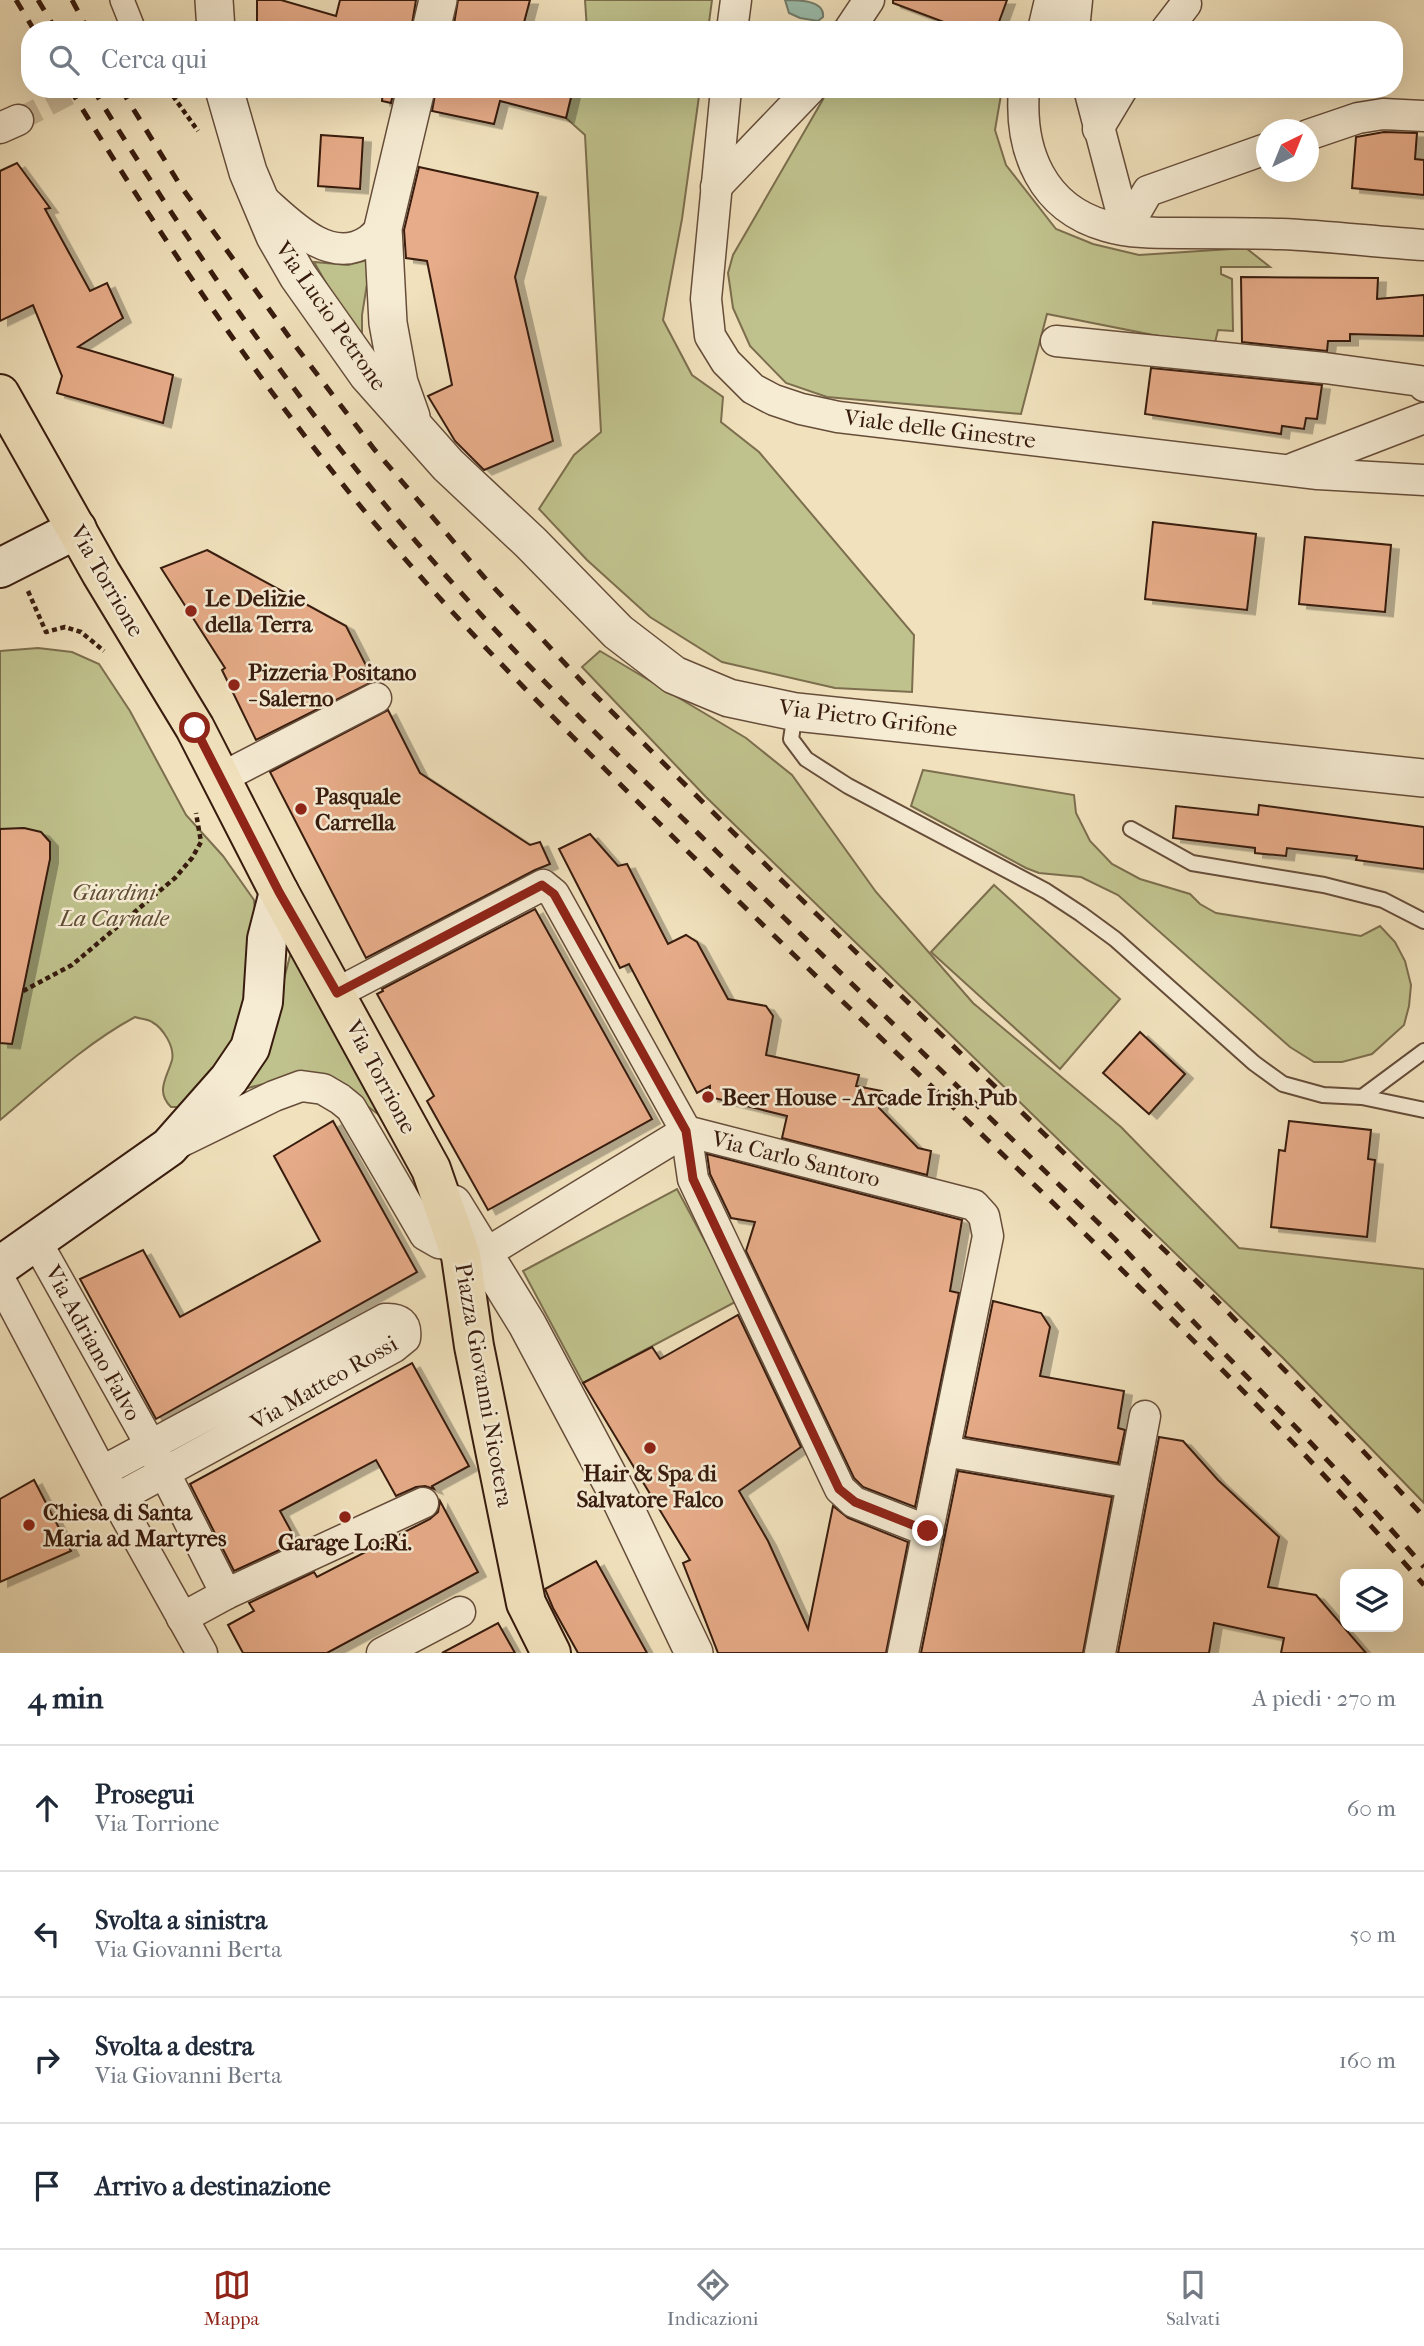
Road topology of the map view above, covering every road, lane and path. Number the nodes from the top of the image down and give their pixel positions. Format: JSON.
{"nodes":[{"id":1,"x":122,"y":0,"type":"edge"},
{"id":2,"x":214,"y":0,"type":"edge"},
{"id":3,"x":438,"y":0,"type":"edge"},
{"id":4,"x":736,"y":0,"type":"edge"},
{"id":5,"x":869,"y":0,"type":"edge"},
{"id":6,"x":1050,"y":0,"type":"edge"},
{"id":7,"x":1077,"y":0,"type":"edge"},
{"id":8,"x":1186,"y":4,"type":"dead end"},
{"id":9,"x":130,"y":21,"type":"edge"},
{"id":10,"x":215,"y":21,"type":"edge"},
{"id":11,"x":433,"y":21,"type":"edge"},
{"id":12,"x":733,"y":21,"type":"edge"},
{"id":13,"x":855,"y":21,"type":"edge"},
{"id":14,"x":1045,"y":21,"type":"edge"},
{"id":15,"x":1075,"y":21,"type":"edge"},
{"id":16,"x":1173,"y":21,"type":"edge"},
{"id":17,"x":227,"y":98,"type":"edge"},
{"id":18,"x":414,"y":98,"type":"edge"},
{"id":19,"x":725,"y":98,"type":"edge"},
{"id":20,"x":801,"y":98,"type":"edge"},
{"id":21,"x":1023,"y":98,"type":"edge"},
{"id":22,"x":1091,"y":98,"type":"edge"},
{"id":23,"x":1117,"y":98,"type":"edge"},
{"id":24,"x":1424,"y":116,"type":"edge"},
{"id":25,"x":1098,"y":129,"type":"junction"},
{"id":26,"x":1319,"y":131,"type":"edge"},
{"id":27,"x":1256,"y":153,"type":"edge"},
{"id":28,"x":716,"y":187,"type":"junction"},
{"id":29,"x":259,"y":196,"type":"junction"},
{"id":30,"x":383,"y":228,"type":"junction"},
{"id":31,"x":1126,"y":229,"type":"junction"},
{"id":32,"x":1424,"y":245,"type":"edge"},
{"id":33,"x":1056,"y":341,"type":"dead end"},
{"id":34,"x":1424,"y":386,"type":"edge"},
{"id":35,"x":5,"y":417,"type":"edge"},
{"id":36,"x":1424,"y":418,"type":"edge"},
{"id":37,"x":415,"y":428,"type":"junction"},
{"id":38,"x":1370,"y":438,"type":"junction"},
{"id":39,"x":1424,"y":440,"type":"edge"},
{"id":40,"x":1288,"y":470,"type":"junction"},
{"id":41,"x":1424,"y":480,"type":"edge"},
{"id":42,"x":77,"y":529,"type":"junction"},
{"id":43,"x":7,"y":565,"type":"edge"},
{"id":44,"x":106,"y":654,"type":"dead end"},
{"id":45,"x":376,"y":698,"type":"dead end"},
{"id":46,"x":796,"y":712,"type":"junction"},
{"id":47,"x":221,"y":778,"type":"junction"},
{"id":48,"x":1424,"y":779,"type":"edge"},
{"id":49,"x":192,"y":802,"type":"dead end"},
{"id":50,"x":1131,"y":829,"type":"dead end"},
{"id":51,"x":279,"y":892,"type":"junction"},
{"id":52,"x":1424,"y":921,"type":"edge"},
{"id":53,"x":23,"y":991,"type":"dead end"},
{"id":54,"x":337,"y":993,"type":"junction"},
{"id":55,"x":1424,"y":1051,"type":"edge"},
{"id":56,"x":1362,"y":1097,"type":"junction"},
{"id":57,"x":1424,"y":1110,"type":"edge"},
{"id":58,"x":686,"y":1131,"type":"junction"},
{"id":59,"x":169,"y":1147,"type":"junction"},
{"id":60,"x":431,"y":1169,"type":"joint"},
{"id":61,"x":36,"y":1241,"type":"junction"},
{"id":62,"x":470,"y":1250,"type":"junction"},
{"id":63,"x":0,"y":1266,"type":"edge"},
{"id":64,"x":0,"y":1280,"type":"edge"},
{"id":65,"x":1145,"y":1416,"type":"dead end"},
{"id":66,"x":150,"y":1444,"type":"junction"},
{"id":67,"x":944,"y":1451,"type":"junction"},
{"id":68,"x":103,"y":1471,"type":"junction"},
{"id":69,"x":164,"y":1473,"type":"junction"},
{"id":70,"x":1132,"y":1483,"type":"junction"},
{"id":71,"x":116,"y":1499,"type":"junction"},
{"id":72,"x":423,"y":1503,"type":"dead end"},
{"id":73,"x":928,"y":1531,"type":"junction"},
{"id":74,"x":226,"y":1594,"type":"junction"},
{"id":75,"x":460,"y":1612,"type":"dead end"},
{"id":76,"x":182,"y":1618,"type":"junction"},
{"id":77,"x":202,"y":1653,"type":"edge"},
{"id":78,"x":382,"y":1653,"type":"edge"},
{"id":79,"x":551,"y":1653,"type":"edge"},
{"id":80,"x":694,"y":1653,"type":"edge"},
{"id":81,"x":903,"y":1653,"type":"edge"},
{"id":82,"x":1100,"y":1653,"type":"edge"}],
"edges":[{"from":1,"to":9,"type":"street"},
{"from":2,"to":10,"type":"street"},
{"from":3,"to":11,"type":"street"},
{"from":4,"to":12,"type":"street"},
{"from":5,"to":13,"type":"street"},
{"from":6,"to":14,"type":"street"},
{"from":7,"to":15,"type":"street"},
{"from":8,"to":16,"type":"street"},
{"from":17,"to":29,"type":"street","name":"Via Lucio Petrone"},
{"from":18,"to":30,"type":"street"},
{"from":19,"to":28,"type":"street","name":"Viale delle Ginestre"},
{"from":20,"to":28,"type":"street"},
{"from":21,"to":31,"type":"street"},
{"from":22,"to":25,"type":"street"},
{"from":23,"to":25,"type":"street"},
{"from":24,"to":26,"type":"street"},
{"from":25,"to":31,"type":"street"},
{"from":27,"to":31,"type":"street"},
{"from":28,"to":40,"type":"street","name":"Viale delle Ginestre"},
{"from":29,"to":30,"type":"street","name":"Via Lucio Petrone"},
{"from":29,"to":37,"type":"street","name":"Via Lucio Petrone"},
{"from":30,"to":37,"type":"street"},
{"from":31,"to":32,"type":"street"},
{"from":33,"to":34,"type":"street"},
{"from":35,"to":42,"type":"main road","name":"Via Torrione"},
{"from":36,"to":38,"type":"street","name":"Viale delle Ginestre"},
{"from":37,"to":46,"type":"street","name":"Via Pietro Grifone"},
{"from":38,"to":39,"type":"street","name":"Viale delle Ginestre"},
{"from":38,"to":40,"type":"street","name":"Viale delle Ginestre"},
{"from":40,"to":41,"type":"street","name":"Viale delle Ginestre"},
{"from":42,"to":43,"type":"main road"},
{"from":42,"to":47,"type":"main road","name":"Via Torrione"},
{"from":43,"to":44,"type":"path"},
{"from":45,"to":47,"type":"street"},
{"from":46,"to":48,"type":"street","name":"Via Pietro Grifone"},
{"from":46,"to":56,"type":"lane"},
{"from":47,"to":51,"type":"main road","name":"Via Torrione"},
{"from":49,"to":53,"type":"path"},
{"from":50,"to":52,"type":"lane"},
{"from":51,"to":54,"type":"main road","name":"Via Torrione"},
{"from":51,"to":59,"type":"main road"},
{"from":54,"to":58,"type":"street"},
{"from":54,"to":60,"type":"main road","name":"Via Torrione"},
{"from":55,"to":56,"type":"lane"},
{"from":56,"to":57,"type":"lane"},
{"from":58,"to":62,"type":"street","name":"Via Carlo Santoro"},
{"from":58,"to":67,"type":"street","name":"Via Carlo Santoro"},
{"from":58,"to":73,"type":"street"},
{"from":59,"to":61,"type":"main road"},
{"from":59,"to":62,"type":"street"},
{"from":60,"to":62,"type":"main road","name":"Piazza Giovanni Nicotera"},
{"from":61,"to":63,"type":"main road"},
{"from":61,"to":66,"type":"street","name":"Via Adriano Falvo"},
{"from":62,"to":79,"type":"main road","name":"Piazza Giovanni Nicotera"},
{"from":62,"to":80,"type":"street"},
{"from":64,"to":68,"type":"street"},
{"from":65,"to":70,"type":"street"},
{"from":66,"to":68,"type":"street","name":"Via Matteo Rossi"},
{"from":66,"to":69,"type":"street","name":"Via Adriano Falvo"},
{"from":66,"to":69,"type":"street","name":"Via Matteo Rossi"},
{"from":67,"to":70,"type":"street"},
{"from":67,"to":73,"type":"street"},
{"from":68,"to":71,"type":"street"},
{"from":69,"to":71,"type":"street","name":"Via Matteo Rossi"},
{"from":69,"to":74,"type":"street","name":"Via Adriano Falvo"},
{"from":70,"to":82,"type":"street"},
{"from":71,"to":76,"type":"street"},
{"from":72,"to":74,"type":"street"},
{"from":73,"to":81,"type":"street"},
{"from":74,"to":76,"type":"street"},
{"from":75,"to":78,"type":"street"},
{"from":76,"to":77,"type":"street"}]}
